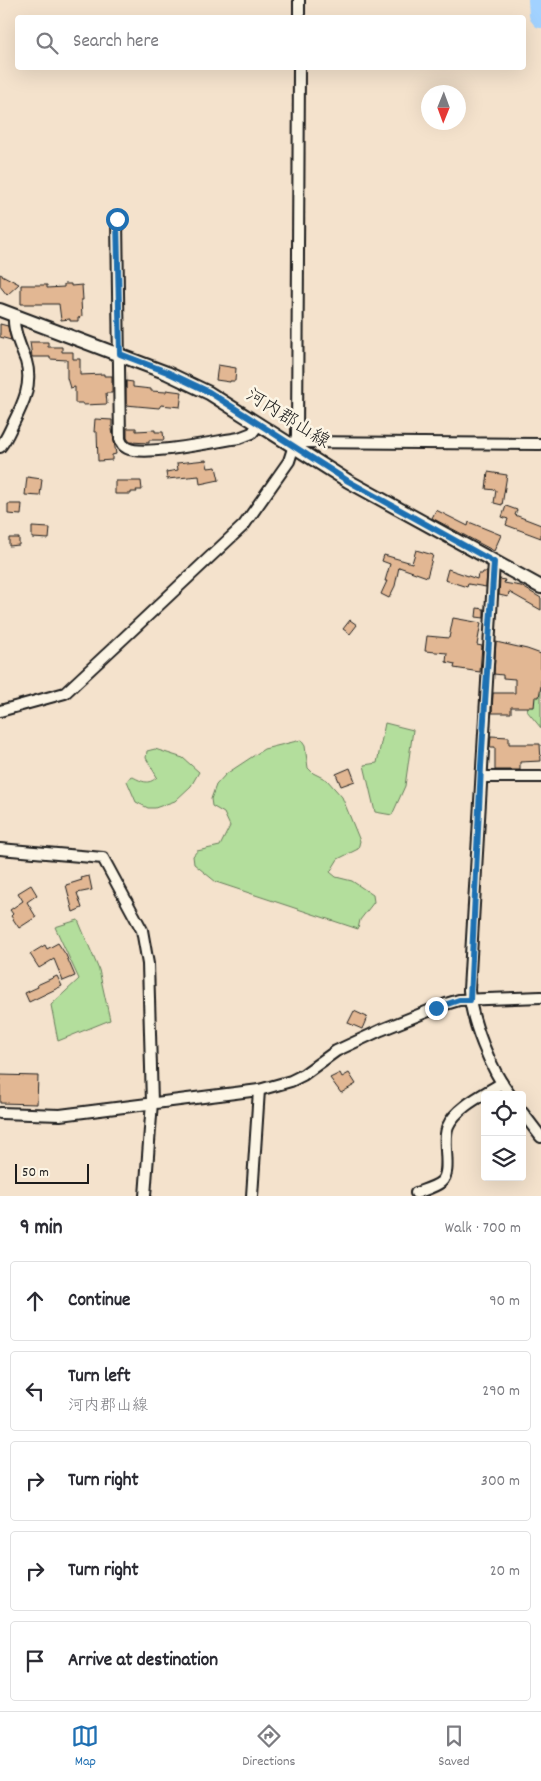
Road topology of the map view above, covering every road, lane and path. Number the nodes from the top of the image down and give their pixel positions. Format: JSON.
{"nodes":[{"id":1,"x":299,"y":0,"type":"edge"},
{"id":2,"x":299,"y":15,"type":"edge"},
{"id":3,"x":299,"y":70,"type":"edge"},
{"id":4,"x":117,"y":219,"type":"dead end"},
{"id":5,"x":0,"y":310,"type":"edge"},
{"id":6,"x":14,"y":317,"type":"junction"},
{"id":7,"x":120,"y":354,"type":"junction"},
{"id":8,"x":259,"y":424,"type":"junction"},
{"id":9,"x":295,"y":444,"type":"junction"},
{"id":10,"x":541,"y":444,"type":"edge"},
{"id":11,"x":0,"y":447,"type":"edge"},
{"id":12,"x":494,"y":562,"type":"junction"},
{"id":13,"x":541,"y":587,"type":"edge"},
{"id":14,"x":0,"y":712,"type":"edge"},
{"id":15,"x":482,"y":777,"type":"junction"},
{"id":16,"x":541,"y":777,"type":"edge"},
{"id":17,"x":0,"y":849,"type":"edge"},
{"id":18,"x":541,"y":996,"type":"edge"},
{"id":19,"x":470,"y":1000,"type":"junction"},
{"id":20,"x":502,"y":1083,"type":"junction"},
{"id":21,"x":259,"y":1090,"type":"junction"},
{"id":22,"x":507,"y":1091,"type":"edge"},
{"id":23,"x":152,"y":1102,"type":"junction"},
{"id":24,"x":0,"y":1113,"type":"edge"},
{"id":25,"x":526,"y":1117,"type":"edge"},
{"id":26,"x":541,"y":1137,"type":"edge"},
{"id":27,"x":416,"y":1193,"type":"dead end"},
{"id":28,"x":146,"y":1196,"type":"edge"},
{"id":29,"x":252,"y":1196,"type":"edge"}],
"edges":[{"from":1,"to":2,"type":"street"},
{"from":3,"to":9,"type":"street"},
{"from":4,"to":7,"type":"street"},
{"from":5,"to":6,"type":"main road","name":"河内郡山線"},
{"from":6,"to":7,"type":"main road","name":"河内郡山線"},
{"from":6,"to":11,"type":"street"},
{"from":7,"to":8,"type":"main road","name":"河内郡山線"},
{"from":7,"to":8,"type":"street"},
{"from":8,"to":9,"type":"main road","name":"河内郡山線"},
{"from":9,"to":10,"type":"street"},
{"from":9,"to":12,"type":"main road","name":"河内郡山線"},
{"from":9,"to":14,"type":"street"},
{"from":12,"to":13,"type":"main road","name":"河内郡山線"},
{"from":12,"to":15,"type":"street"},
{"from":15,"to":16,"type":"street"},
{"from":15,"to":19,"type":"street"},
{"from":17,"to":23,"type":"street"},
{"from":18,"to":19,"type":"street"},
{"from":19,"to":20,"type":"street"},
{"from":19,"to":21,"type":"street"},
{"from":20,"to":22,"type":"street"},
{"from":20,"to":27,"type":"street"},
{"from":21,"to":23,"type":"street"},
{"from":21,"to":29,"type":"street"},
{"from":23,"to":24,"type":"street"},
{"from":23,"to":28,"type":"street"},
{"from":25,"to":26,"type":"street"}]}
